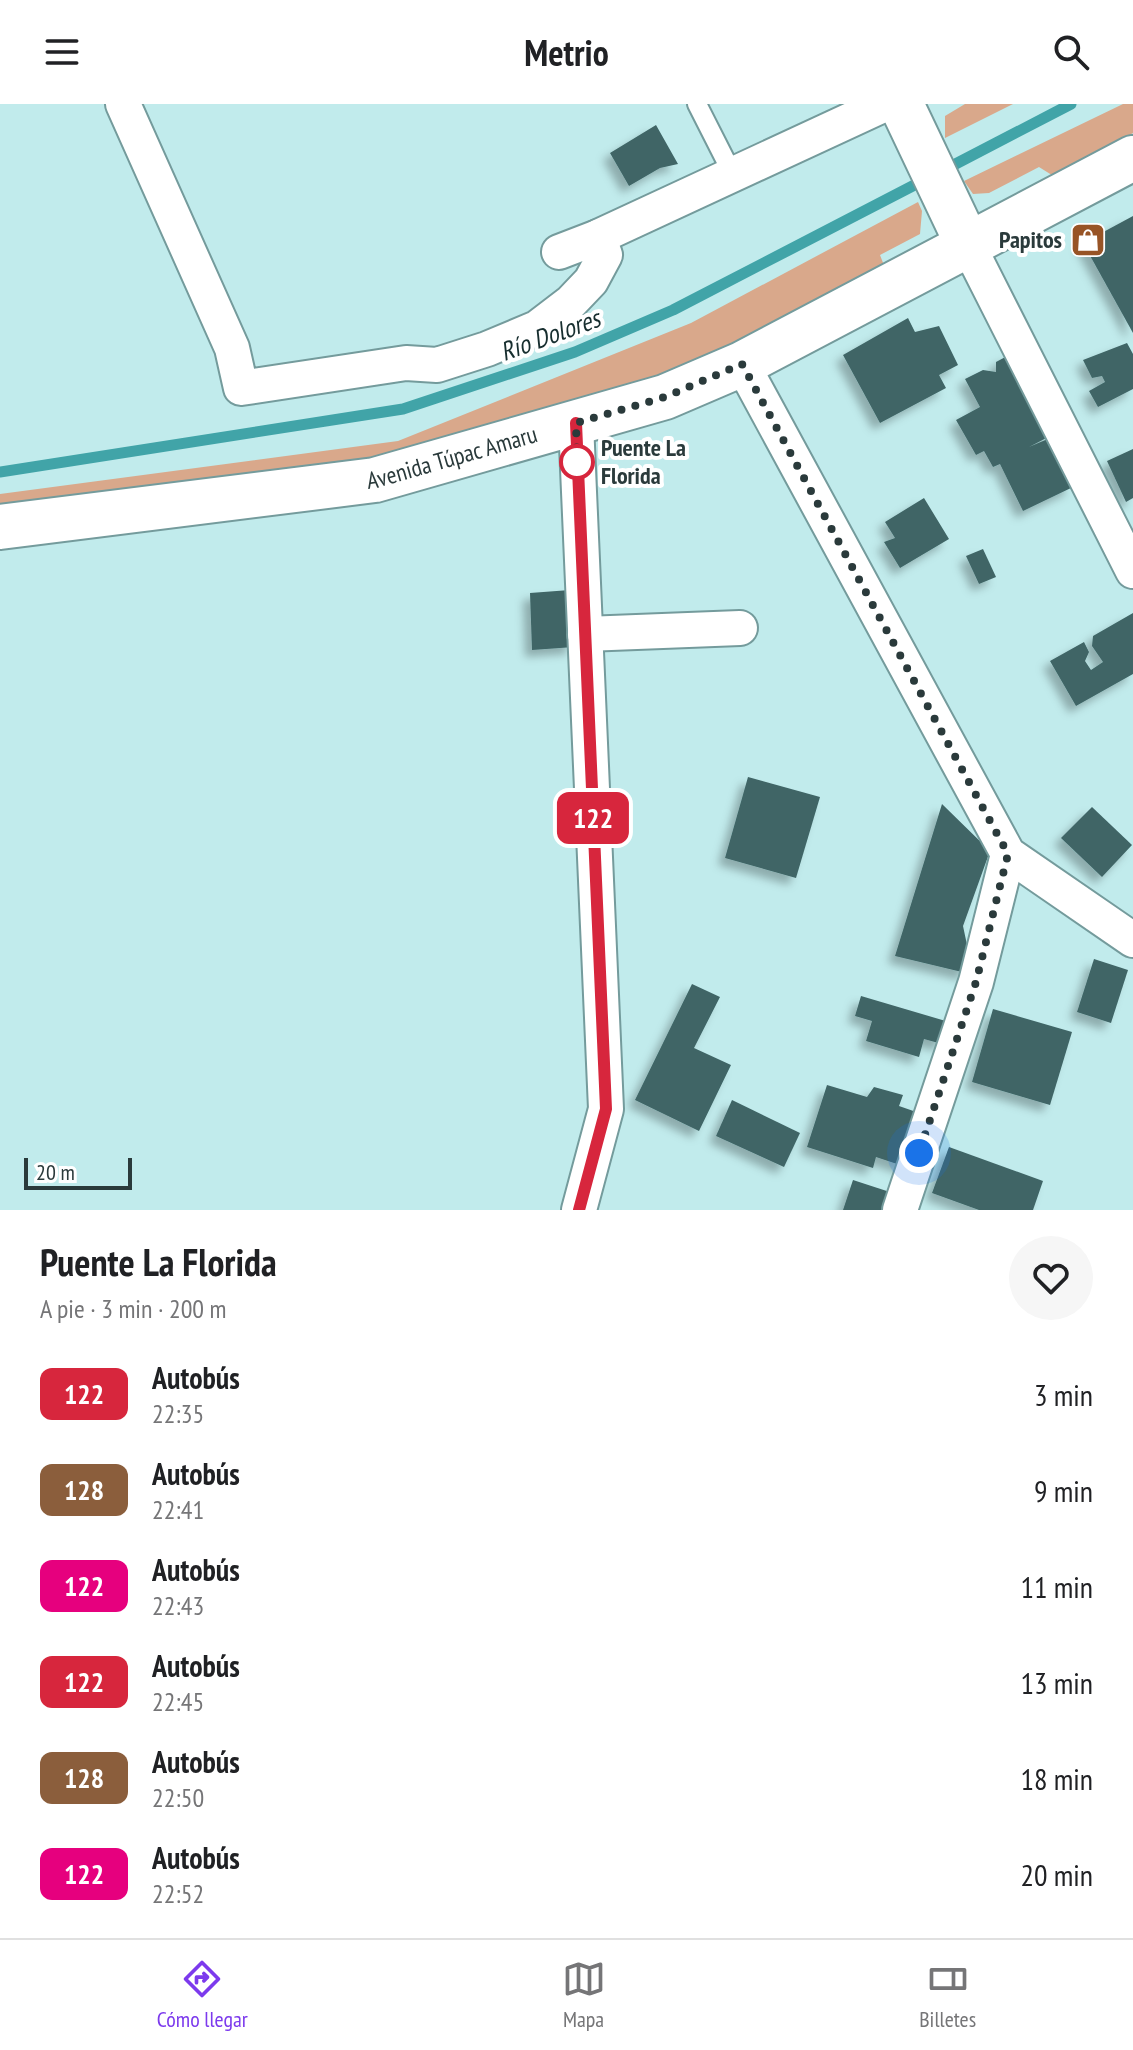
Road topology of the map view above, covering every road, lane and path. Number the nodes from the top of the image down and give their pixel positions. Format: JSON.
{"nodes":[{"id":1,"x":123,"y":104,"type":"edge"},
{"id":2,"x":697,"y":104,"type":"edge"},
{"id":3,"x":899,"y":110,"type":"edge"},
{"id":4,"x":1133,"y":158,"type":"edge"},
{"id":5,"x":733,"y":175,"type":"junction"},
{"id":6,"x":963,"y":234,"type":"junction"},
{"id":7,"x":598,"y":237,"type":"junction"},
{"id":8,"x":559,"y":252,"type":"dead end"},
{"id":9,"x":742,"y":364,"type":"junction"},
{"id":10,"x":576,"y":423,"type":"junction"},
{"id":11,"x":0,"y":527,"type":"edge"},
{"id":12,"x":1133,"y":571,"type":"edge"},
{"id":13,"x":740,"y":628,"type":"dead end"},
{"id":14,"x":585,"y":634,"type":"junction"},
{"id":15,"x":1008,"y":854,"type":"junction"},
{"id":16,"x":1133,"y":940,"type":"edge"},
{"id":17,"x":579,"y":1210,"type":"edge"},
{"id":18,"x":900,"y":1210,"type":"edge"}],
"edges":[{"from":1,"to":7,"type":"street"},
{"from":2,"to":5,"type":"lane"},
{"from":3,"to":5,"type":"street"},
{"from":3,"to":6,"type":"street"},
{"from":4,"to":6,"type":"street","name":"Avenida Túpac Amaru"},
{"from":5,"to":7,"type":"street"},
{"from":6,"to":9,"type":"street","name":"Avenida Túpac Amaru"},
{"from":6,"to":12,"type":"street"},
{"from":7,"to":8,"type":"street"},
{"from":9,"to":10,"type":"street","name":"Avenida Túpac Amaru"},
{"from":9,"to":15,"type":"street"},
{"from":10,"to":11,"type":"street","name":"Avenida Túpac Amaru"},
{"from":10,"to":14,"type":"street"},
{"from":13,"to":14,"type":"street"},
{"from":14,"to":17,"type":"street"},
{"from":15,"to":16,"type":"street"},
{"from":15,"to":18,"type":"street"}]}
